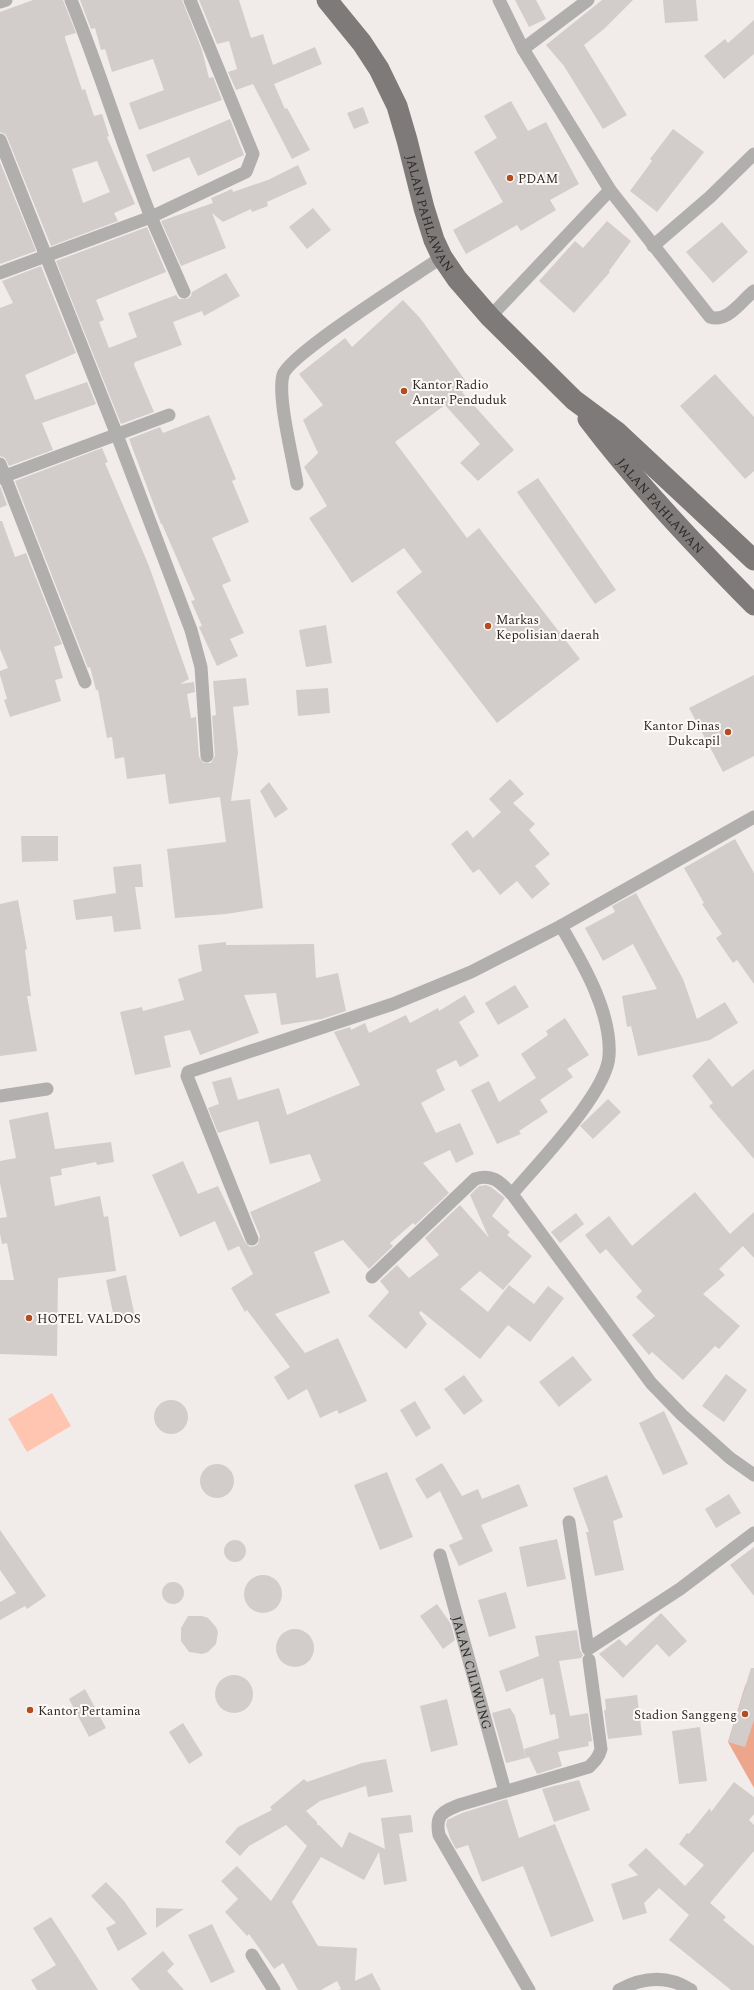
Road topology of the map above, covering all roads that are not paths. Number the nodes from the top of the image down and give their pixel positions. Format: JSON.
{"nodes":[{"id":1,"x":6,"y":0,"type":"edge"},
{"id":2,"x":71,"y":0,"type":"edge"},
{"id":3,"x":190,"y":0,"type":"edge"},
{"id":4,"x":327,"y":0,"type":"edge"},
{"id":5,"x":499,"y":0,"type":"edge"},
{"id":6,"x":588,"y":0,"type":"edge"},
{"id":7,"x":0,"y":2,"type":"edge"},
{"id":8,"x":523,"y":49,"type":"junction"},
{"id":9,"x":0,"y":140,"type":"edge"},
{"id":10,"x":754,"y":154,"type":"edge"},
{"id":11,"x":610,"y":190,"type":"junction"},
{"id":12,"x":151,"y":217,"type":"junction"},
{"id":13,"x":653,"y":246,"type":"junction"},
{"id":14,"x":46,"y":255,"type":"junction"},
{"id":15,"x":442,"y":258,"type":"junction"},
{"id":16,"x":0,"y":273,"type":"edge"},
{"id":17,"x":754,"y":291,"type":"edge"},
{"id":18,"x":184,"y":292,"type":"dead end"},
{"id":19,"x":490,"y":317,"type":"junction"},
{"id":20,"x":574,"y":400,"type":"junction"},
{"id":21,"x":169,"y":415,"type":"dead end"},
{"id":22,"x":117,"y":435,"type":"junction"},
{"id":23,"x":1,"y":473,"type":"edge"},
{"id":24,"x":297,"y":484,"type":"dead end"},
{"id":25,"x":754,"y":560,"type":"edge"},
{"id":26,"x":754,"y":605,"type":"edge"},
{"id":27,"x":85,"y":682,"type":"dead end"},
{"id":28,"x":207,"y":756,"type":"dead end"},
{"id":29,"x":754,"y":817,"type":"edge"},
{"id":30,"x":561,"y":926,"type":"junction"},
{"id":31,"x":47,"y":1089,"type":"dead end"},
{"id":32,"x":0,"y":1096,"type":"edge"},
{"id":33,"x":512,"y":1194,"type":"junction"},
{"id":34,"x":252,"y":1239,"type":"dead end"},
{"id":35,"x":372,"y":1277,"type":"dead end"},
{"id":36,"x":754,"y":1475,"type":"edge"},
{"id":37,"x":569,"y":1522,"type":"dead end"},
{"id":38,"x":754,"y":1533,"type":"edge"},
{"id":39,"x":440,"y":1555,"type":"dead end"},
{"id":40,"x":589,"y":1660,"type":"dead end"},
{"id":41,"x":505,"y":1791,"type":"junction"},
{"id":42,"x":252,"y":1955,"type":"dead end"},
{"id":43,"x":274,"y":1990,"type":"edge"},
{"id":44,"x":529,"y":1990,"type":"edge"},
{"id":45,"x":619,"y":1990,"type":"edge"},
{"id":46,"x":691,"y":1990,"type":"edge"}],
"edges":[{"from":1,"to":7,"type":"street"},
{"from":2,"to":12,"type":"street"},
{"from":3,"to":12,"type":"street"},
{"from":4,"to":15,"type":"main road","name":"JALAN PAHLAWAN"},
{"from":5,"to":8,"type":"street"},
{"from":6,"to":8,"type":"street"},
{"from":8,"to":11,"type":"street"},
{"from":9,"to":14,"type":"street"},
{"from":10,"to":13,"type":"street"},
{"from":11,"to":13,"type":"street"},
{"from":11,"to":19,"type":"street"},
{"from":12,"to":14,"type":"street"},
{"from":12,"to":18,"type":"street"},
{"from":13,"to":17,"type":"street"},
{"from":14,"to":16,"type":"street"},
{"from":14,"to":22,"type":"street"},
{"from":15,"to":19,"type":"main road","name":"JALAN PAHLAWAN"},
{"from":15,"to":24,"type":"street"},
{"from":19,"to":20,"type":"main road","name":"JALAN PAHLAWAN"},
{"from":20,"to":25,"type":"main road","name":"JALAN PAHLAWAN"},
{"from":20,"to":26,"type":"main road","name":"JALAN PAHLAWAN"},
{"from":21,"to":22,"type":"street"},
{"from":22,"to":23,"type":"street"},
{"from":22,"to":28,"type":"street"},
{"from":23,"to":27,"type":"street"},
{"from":29,"to":30,"type":"street"},
{"from":30,"to":33,"type":"street"},
{"from":30,"to":34,"type":"street"},
{"from":31,"to":32,"type":"street"},
{"from":33,"to":35,"type":"street"},
{"from":33,"to":36,"type":"street"},
{"from":37,"to":38,"type":"street"},
{"from":39,"to":41,"type":"street","name":"JALAN CILIWUNG"},
{"from":40,"to":41,"type":"street"},
{"from":41,"to":44,"type":"street"},
{"from":42,"to":43,"type":"street"},
{"from":45,"to":46,"type":"street"}]}
